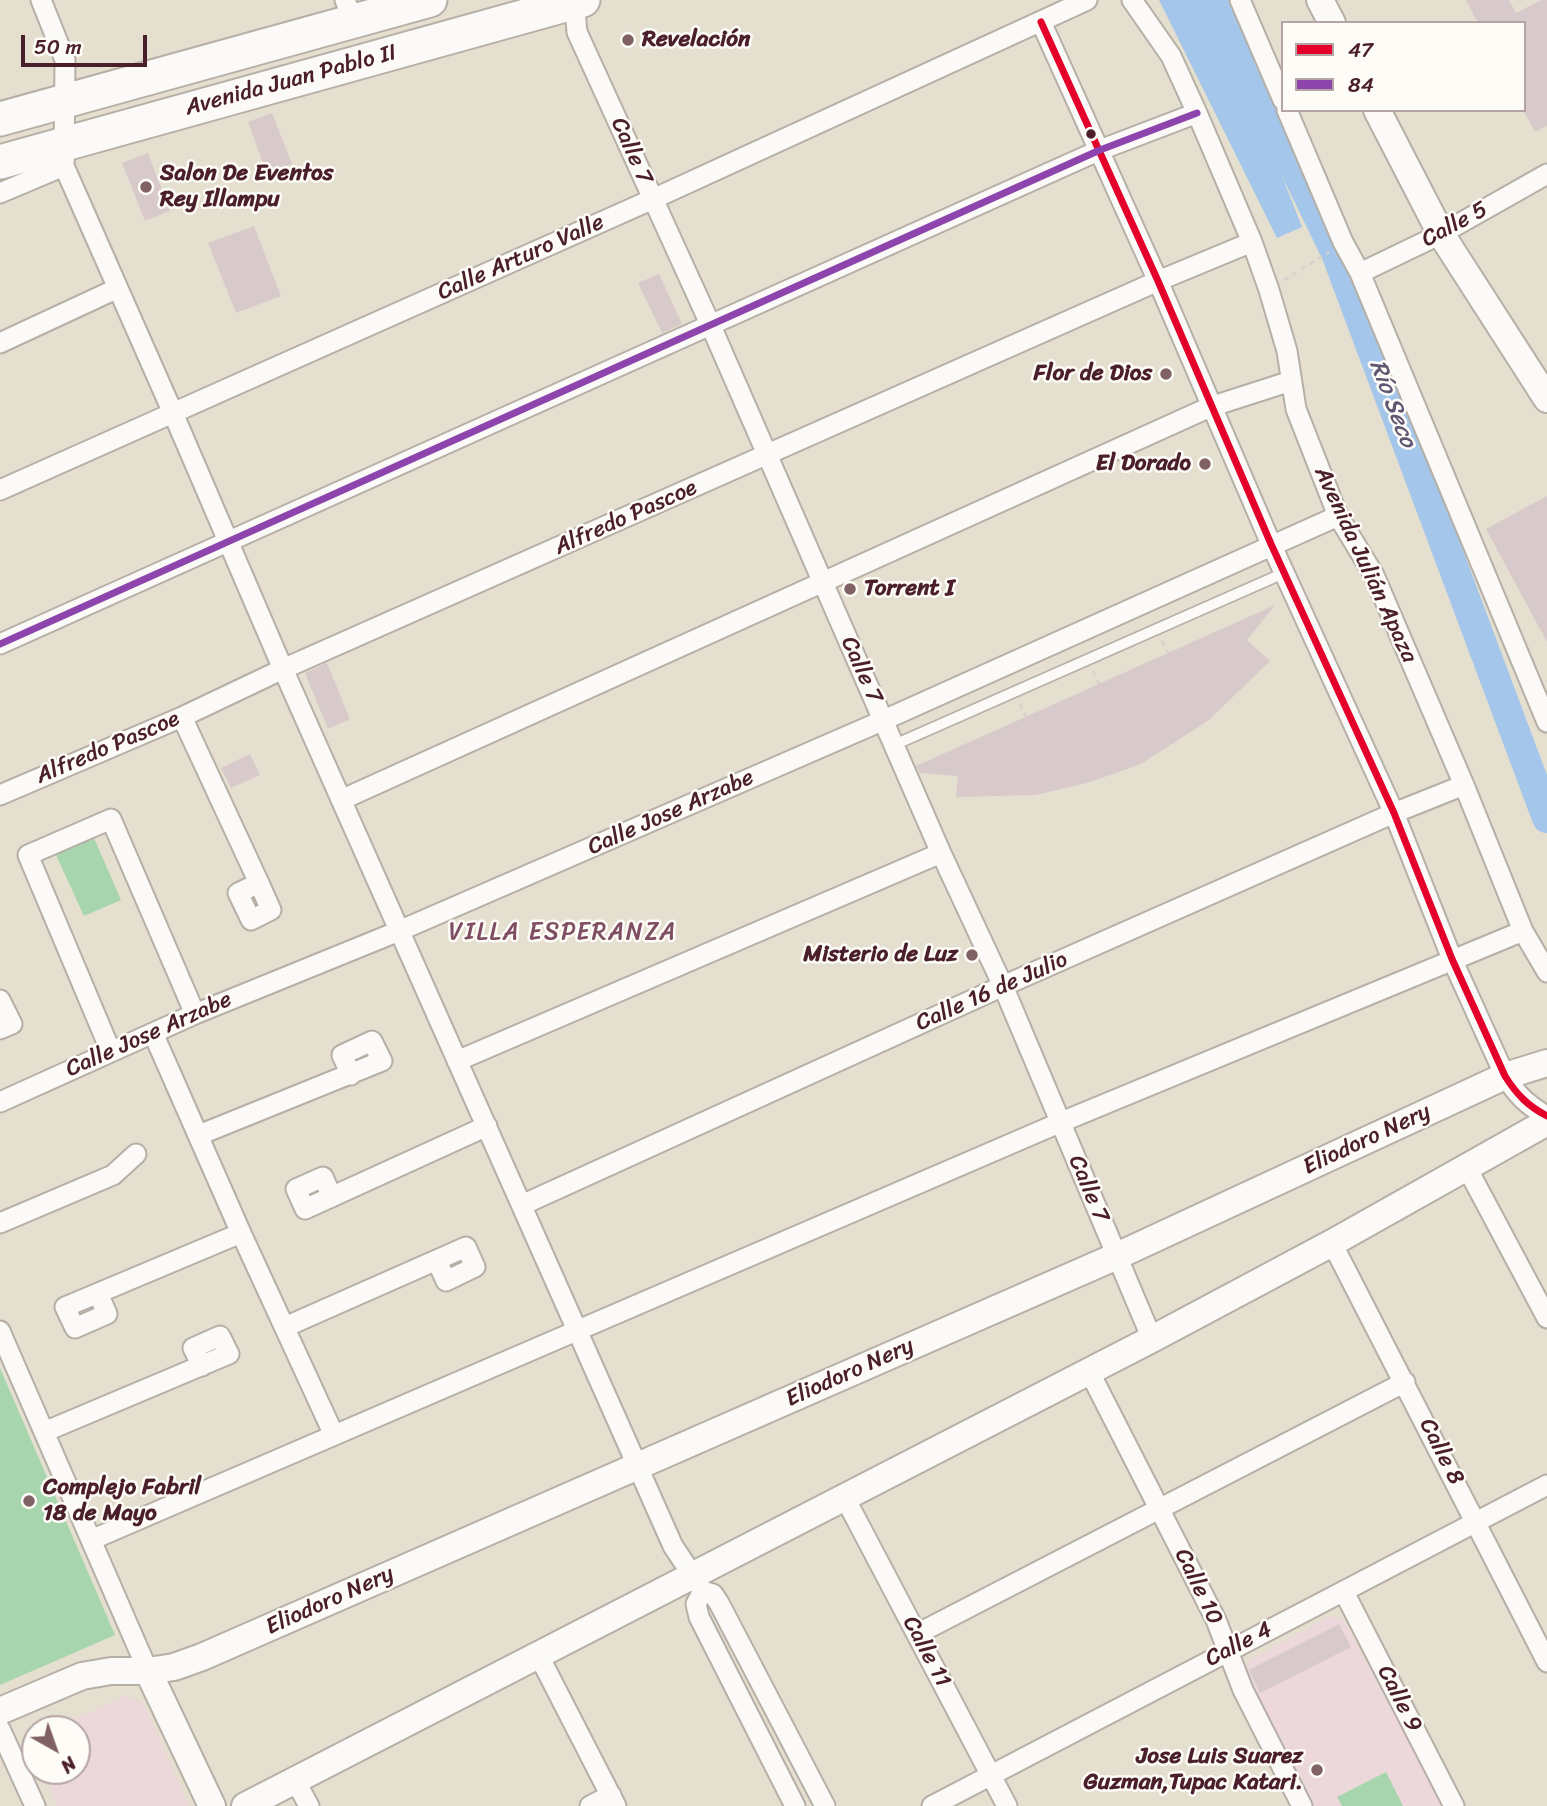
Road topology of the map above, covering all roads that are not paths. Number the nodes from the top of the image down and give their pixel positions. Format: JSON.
{"nodes":[{"id":1,"x":41,"y":0,"type":"edge"},
{"id":2,"x":430,"y":0,"type":"edge"},
{"id":3,"x":1087,"y":0,"type":"edge"},
{"id":4,"x":1132,"y":0,"type":"edge"},
{"id":5,"x":1240,"y":0,"type":"edge"},
{"id":6,"x":1320,"y":0,"type":"edge"},
{"id":7,"x":577,"y":1,"type":"edge"},
{"id":8,"x":349,"y":10,"type":"edge"},
{"id":9,"x":1331,"y":21,"type":"edge"},
{"id":10,"x":1041,"y":22,"type":"junction"},
{"id":11,"x":1281,"y":95,"type":"edge"},
{"id":12,"x":64,"y":100,"type":"junction"},
{"id":13,"x":1288,"y":112,"type":"edge"},
{"id":14,"x":1378,"y":112,"type":"edge"},
{"id":15,"x":1197,"y":113,"type":"junction"},
{"id":16,"x":0,"y":119,"type":"edge"},
{"id":17,"x":1100,"y":150,"type":"junction"},
{"id":18,"x":64,"y":155,"type":"junction"},
{"id":19,"x":0,"y":162,"type":"edge"},
{"id":20,"x":1547,"y":174,"type":"edge"},
{"id":21,"x":0,"y":193,"type":"edge"},
{"id":22,"x":653,"y":199,"type":"junction"},
{"id":23,"x":1441,"y":234,"type":"junction"},
{"id":24,"x":1252,"y":243,"type":"junction"},
{"id":25,"x":1360,"y":273,"type":"junction"},
{"id":26,"x":1158,"y":281,"type":"junction"},
{"id":27,"x":116,"y":289,"type":"junction"},
{"id":28,"x":711,"y":327,"type":"junction"},
{"id":29,"x":0,"y":343,"type":"edge"},
{"id":30,"x":1291,"y":380,"type":"junction"},
{"id":31,"x":1547,"y":399,"type":"edge"},
{"id":32,"x":1210,"y":407,"type":"junction"},
{"id":33,"x":173,"y":413,"type":"junction"},
{"id":34,"x":766,"y":456,"type":"junction"},
{"id":35,"x":0,"y":490,"type":"edge"},
{"id":36,"x":1338,"y":516,"type":"junction"},
{"id":37,"x":229,"y":541,"type":"junction"},
{"id":38,"x":1271,"y":544,"type":"junction"},
{"id":39,"x":1284,"y":573,"type":"junction"},
{"id":40,"x":822,"y":584,"type":"junction"},
{"id":41,"x":0,"y":644,"type":"edge"},
{"id":42,"x":283,"y":669,"type":"junction"},
{"id":43,"x":182,"y":717,"type":"junction"},
{"id":44,"x":884,"y":720,"type":"junction"},
{"id":45,"x":1547,"y":722,"type":"edge"},
{"id":46,"x":894,"y":745,"type":"junction"},
{"id":47,"x":1464,"y":785,"type":"junction"},
{"id":48,"x":0,"y":795,"type":"edge"},
{"id":49,"x":341,"y":800,"type":"junction"},
{"id":50,"x":1394,"y":813,"type":"junction"},
{"id":51,"x":941,"y":853,"type":"junction"},
{"id":52,"x":259,"y":883,"type":"dead end"},
{"id":53,"x":399,"y":931,"type":"junction"},
{"id":54,"x":1523,"y":931,"type":"junction"},
{"id":55,"x":1452,"y":959,"type":"junction"},
{"id":56,"x":1547,"y":972,"type":"edge"},
{"id":57,"x":1003,"y":986,"type":"junction"},
{"id":58,"x":0,"y":1000,"type":"edge"},
{"id":59,"x":195,"y":1014,"type":"junction"},
{"id":60,"x":0,"y":1029,"type":"edge"},
{"id":61,"x":153,"y":1034,"type":"junction"},
{"id":62,"x":111,"y":1052,"type":"junction"},
{"id":63,"x":457,"y":1061,"type":"junction"},
{"id":64,"x":1547,"y":1063,"type":"edge"},
{"id":65,"x":351,"y":1075,"type":"dead end"},
{"id":66,"x":1505,"y":1076,"type":"junction"},
{"id":67,"x":0,"y":1101,"type":"edge"},
{"id":68,"x":1547,"y":1116,"type":"edge"},
{"id":69,"x":1547,"y":1122,"type":"edge"},
{"id":70,"x":1059,"y":1123,"type":"junction"},
{"id":71,"x":487,"y":1126,"type":"junction"},
{"id":72,"x":199,"y":1135,"type":"junction"},
{"id":73,"x":135,"y":1154,"type":"dead end"},
{"id":74,"x":1466,"y":1168,"type":"junction"},
{"id":75,"x":332,"y":1197,"type":"dead end"},
{"id":76,"x":522,"y":1205,"type":"junction"},
{"id":77,"x":0,"y":1223,"type":"edge"},
{"id":78,"x":241,"y":1233,"type":"junction"},
{"id":79,"x":1332,"y":1243,"type":"junction"},
{"id":80,"x":1117,"y":1256,"type":"junction"},
{"id":81,"x":438,"y":1261,"type":"dead end"},
{"id":82,"x":98,"y":1293,"type":"dead end"},
{"id":83,"x":1547,"y":1318,"type":"edge"},
{"id":84,"x":285,"y":1327,"type":"junction"},
{"id":85,"x":0,"y":1331,"type":"edge"},
{"id":86,"x":578,"y":1332,"type":"junction"},
{"id":87,"x":1152,"y":1339,"type":"junction"},
{"id":88,"x":202,"y":1366,"type":"dead end"},
{"id":89,"x":1089,"y":1371,"type":"junction"},
{"id":90,"x":1405,"y":1382,"type":"junction"},
{"id":91,"x":44,"y":1432,"type":"junction"},
{"id":92,"x":334,"y":1435,"type":"junction"},
{"id":93,"x":638,"y":1467,"type":"junction"},
{"id":94,"x":1547,"y":1485,"type":"edge"},
{"id":95,"x":845,"y":1498,"type":"junction"},
{"id":96,"x":1159,"y":1508,"type":"junction"},
{"id":97,"x":1477,"y":1522,"type":"junction"},
{"id":98,"x":91,"y":1540,"type":"junction"},
{"id":99,"x":697,"y":1584,"type":"junction"},
{"id":100,"x":1344,"y":1592,"type":"junction"},
{"id":101,"x":917,"y":1634,"type":"junction"},
{"id":102,"x":1227,"y":1651,"type":"junction"},
{"id":103,"x":539,"y":1656,"type":"junction"},
{"id":104,"x":1547,"y":1662,"type":"edge"},
{"id":105,"x":148,"y":1671,"type":"junction"},
{"id":106,"x":0,"y":1711,"type":"edge"},
{"id":107,"x":0,"y":1729,"type":"edge"},
{"id":108,"x":990,"y":1774,"type":"junction"},
{"id":109,"x":295,"y":1780,"type":"junction"},
{"id":110,"x":614,"y":1801,"type":"edge"},
{"id":111,"x":1294,"y":1803,"type":"edge"},
{"id":112,"x":35,"y":1806,"type":"edge"},
{"id":113,"x":212,"y":1806,"type":"edge"},
{"id":114,"x":245,"y":1806,"type":"edge"},
{"id":115,"x":309,"y":1806,"type":"edge"},
{"id":116,"x":590,"y":1806,"type":"edge"},
{"id":117,"x":795,"y":1806,"type":"edge"},
{"id":118,"x":825,"y":1806,"type":"edge"},
{"id":119,"x":932,"y":1806,"type":"edge"},
{"id":120,"x":1007,"y":1806,"type":"edge"},
{"id":121,"x":1454,"y":1806,"type":"edge"}],
"edges":[{"from":1,"to":12,"type":"street"},
{"from":2,"to":8,"type":"highway","name":"Avenida Juan Pablo II"},
{"from":3,"to":10,"type":"street","name":"Calle Arturo Valle"},
{"from":4,"to":15,"type":"street","name":"Avenida Julián Apaza"},
{"from":5,"to":11,"type":"street"},
{"from":6,"to":9,"type":"street"},
{"from":7,"to":18,"type":"highway","name":"Avenida Juan Pablo II"},
{"from":7,"to":22,"type":"street","name":"Calle 7"},
{"from":8,"to":12,"type":"highway","name":"Avenida Juan Pablo II"},
{"from":10,"to":17,"type":"street"},
{"from":10,"to":22,"type":"street","name":"Calle Arturo Valle"},
{"from":12,"to":16,"type":"highway","name":"Avenida Juan Pablo II"},
{"from":12,"to":18,"type":"street"},
{"from":13,"to":25,"type":"street"},
{"from":14,"to":23,"type":"street"},
{"from":15,"to":17,"type":"street"},
{"from":15,"to":24,"type":"street","name":"Avenida Julián Apaza"},
{"from":17,"to":26,"type":"street"},
{"from":17,"to":28,"type":"street"},
{"from":18,"to":19,"type":"highway","name":"Avenida Juan Pablo II"},
{"from":18,"to":21,"type":"street"},
{"from":18,"to":27,"type":"street"},
{"from":20,"to":23,"type":"street","name":"Calle 5"},
{"from":22,"to":28,"type":"street","name":"Calle 7"},
{"from":22,"to":33,"type":"street","name":"Calle Arturo Valle"},
{"from":23,"to":25,"type":"street","name":"Calle 5"},
{"from":23,"to":31,"type":"street"},
{"from":24,"to":26,"type":"street","name":"Alfredo Pascoe"},
{"from":24,"to":30,"type":"street","name":"Avenida Julián Apaza"},
{"from":25,"to":45,"type":"street"},
{"from":26,"to":32,"type":"street"},
{"from":26,"to":34,"type":"street","name":"Alfredo Pascoe"},
{"from":27,"to":29,"type":"street"},
{"from":27,"to":33,"type":"street"},
{"from":28,"to":34,"type":"street","name":"Calle 7"},
{"from":28,"to":37,"type":"street"},
{"from":30,"to":32,"type":"street"},
{"from":30,"to":36,"type":"street","name":"Avenida Julián Apaza"},
{"from":32,"to":38,"type":"street"},
{"from":32,"to":40,"type":"street"},
{"from":33,"to":35,"type":"street","name":"Calle Arturo Valle"},
{"from":33,"to":37,"type":"street"},
{"from":34,"to":40,"type":"street","name":"Calle 7"},
{"from":34,"to":42,"type":"street","name":"Alfredo Pascoe"},
{"from":36,"to":38,"type":"street","name":"Calle Jose Arzabe"},
{"from":36,"to":47,"type":"street","name":"Avenida Julián Apaza"},
{"from":37,"to":41,"type":"street"},
{"from":37,"to":42,"type":"street"},
{"from":38,"to":39,"type":"street"},
{"from":38,"to":44,"type":"street","name":"Calle Jose Arzabe"},
{"from":39,"to":46,"type":"lane"},
{"from":39,"to":50,"type":"street"},
{"from":40,"to":44,"type":"street","name":"Calle 7"},
{"from":40,"to":49,"type":"street"},
{"from":42,"to":43,"type":"street","name":"Alfredo Pascoe"},
{"from":42,"to":49,"type":"street"},
{"from":43,"to":48,"type":"street","name":"Alfredo Pascoe"},
{"from":43,"to":52,"type":"street"},
{"from":44,"to":46,"type":"street","name":"Calle 7"},
{"from":44,"to":53,"type":"street","name":"Calle Jose Arzabe"},
{"from":46,"to":51,"type":"street","name":"Calle 7"},
{"from":47,"to":50,"type":"street","name":"Calle 16 de Julio"},
{"from":47,"to":54,"type":"street","name":"Avenida Julián Apaza"},
{"from":49,"to":53,"type":"street"},
{"from":50,"to":55,"type":"street"},
{"from":50,"to":57,"type":"street","name":"Calle 16 de Julio"},
{"from":51,"to":57,"type":"street","name":"Calle 7"},
{"from":51,"to":63,"type":"street"},
{"from":53,"to":59,"type":"street","name":"Calle Jose Arzabe"},
{"from":53,"to":63,"type":"street"},
{"from":54,"to":55,"type":"street"},
{"from":54,"to":56,"type":"street","name":"Avenida Julián Apaza"},
{"from":55,"to":66,"type":"street"},
{"from":55,"to":70,"type":"street"},
{"from":57,"to":70,"type":"street","name":"Calle 7"},
{"from":57,"to":76,"type":"street","name":"Calle 16 de Julio"},
{"from":58,"to":60,"type":"street"},
{"from":59,"to":61,"type":"street","name":"Calle Jose Arzabe"},
{"from":59,"to":62,"type":"street"},
{"from":61,"to":62,"type":"street","name":"Calle Jose Arzabe"},
{"from":61,"to":72,"type":"street"},
{"from":62,"to":67,"type":"street","name":"Calle Jose Arzabe"},
{"from":63,"to":71,"type":"street"},
{"from":64,"to":66,"type":"street","name":"Eliodoro Nery"},
{"from":65,"to":72,"type":"street"},
{"from":66,"to":68,"type":"street"},
{"from":66,"to":80,"type":"street","name":"Eliodoro Nery"},
{"from":69,"to":74,"type":"street"},
{"from":70,"to":80,"type":"street","name":"Calle 7"},
{"from":70,"to":86,"type":"street"},
{"from":71,"to":75,"type":"street"},
{"from":71,"to":76,"type":"street"},
{"from":72,"to":78,"type":"street"},
{"from":73,"to":77,"type":"street"},
{"from":74,"to":79,"type":"street"},
{"from":74,"to":83,"type":"street"},
{"from":76,"to":86,"type":"street"},
{"from":78,"to":82,"type":"street"},
{"from":78,"to":84,"type":"street"},
{"from":79,"to":87,"type":"street"},
{"from":79,"to":90,"type":"street","name":"Calle 8"},
{"from":80,"to":87,"type":"street","name":"Calle 7"},
{"from":80,"to":93,"type":"street","name":"Eliodoro Nery"},
{"from":81,"to":84,"type":"street"},
{"from":84,"to":92,"type":"street"},
{"from":85,"to":91,"type":"street"},
{"from":86,"to":92,"type":"street"},
{"from":86,"to":93,"type":"street"},
{"from":87,"to":89,"type":"street"},
{"from":88,"to":91,"type":"street"},
{"from":89,"to":95,"type":"street"},
{"from":89,"to":96,"type":"street","name":"Calle 10"},
{"from":90,"to":96,"type":"street"},
{"from":90,"to":97,"type":"street","name":"Calle 8"},
{"from":91,"to":98,"type":"street"},
{"from":92,"to":98,"type":"street"},
{"from":93,"to":99,"type":"street"},
{"from":93,"to":105,"type":"street","name":"Eliodoro Nery"},
{"from":94,"to":97,"type":"street","name":"Calle 4"},
{"from":95,"to":99,"type":"street"},
{"from":95,"to":101,"type":"street","name":"Calle 11"},
{"from":96,"to":101,"type":"street"},
{"from":96,"to":102,"type":"street","name":"Calle 10"},
{"from":97,"to":100,"type":"street","name":"Calle 4"},
{"from":97,"to":104,"type":"street","name":"Calle 8"},
{"from":98,"to":105,"type":"street"},
{"from":99,"to":103,"type":"street"},
{"from":99,"to":117,"type":"street"},
{"from":99,"to":118,"type":"street"},
{"from":100,"to":102,"type":"street","name":"Calle 4"},
{"from":100,"to":121,"type":"street","name":"Calle 9"},
{"from":101,"to":108,"type":"street","name":"Calle 11"},
{"from":102,"to":108,"type":"street","name":"Calle 4"},
{"from":102,"to":111,"type":"street","name":"Calle 10"},
{"from":103,"to":109,"type":"street"},
{"from":103,"to":110,"type":"street"},
{"from":105,"to":106,"type":"street","name":"Eliodoro Nery"},
{"from":105,"to":113,"type":"street"},
{"from":107,"to":112,"type":"street"},
{"from":108,"to":119,"type":"street","name":"Calle 4"},
{"from":108,"to":120,"type":"street","name":"Calle 11"},
{"from":109,"to":114,"type":"street"},
{"from":109,"to":115,"type":"street"},
{"from":110,"to":116,"type":"street"}]}
